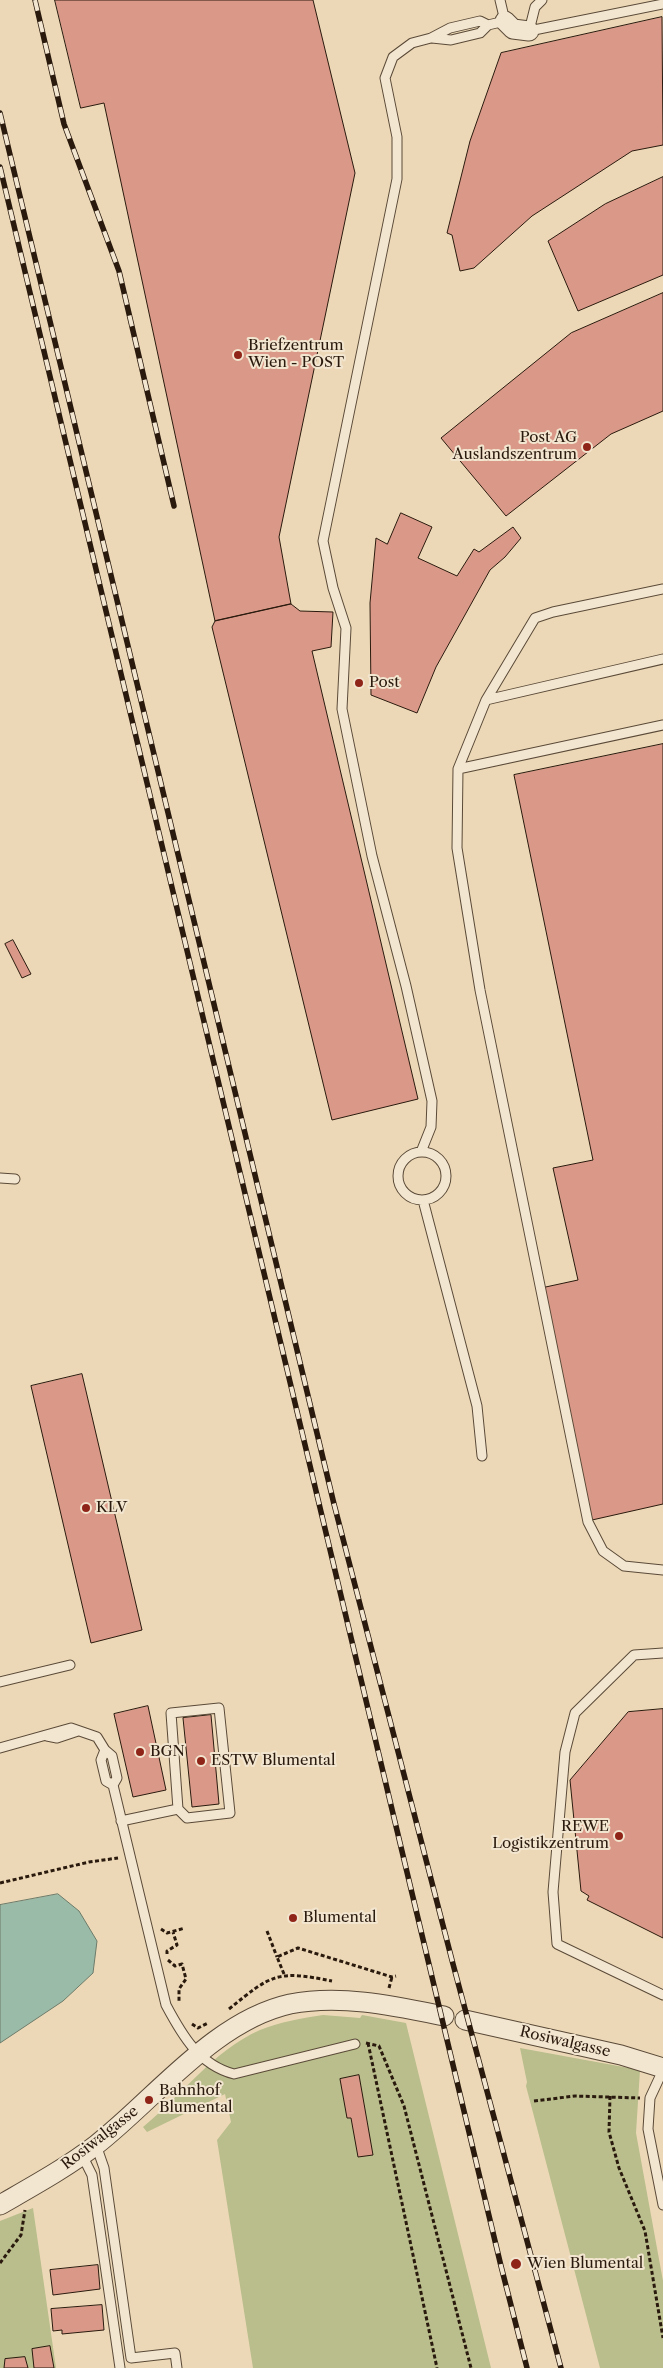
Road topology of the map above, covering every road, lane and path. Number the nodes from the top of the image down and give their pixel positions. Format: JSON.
{"nodes":[{"id":1,"x":500,"y":0,"type":"edge"},
{"id":2,"x":537,"y":2,"type":"edge"},
{"id":3,"x":663,"y":4,"type":"edge"},
{"id":4,"x":497,"y":23,"type":"junction"},
{"id":5,"x":529,"y":31,"type":"junction"},
{"id":6,"x":663,"y":589,"type":"edge"},
{"id":7,"x":663,"y":659,"type":"edge"},
{"id":8,"x":486,"y":700,"type":"junction"},
{"id":9,"x":663,"y":725,"type":"edge"},
{"id":10,"x":458,"y":769,"type":"junction"},
{"id":11,"x":421,"y":1152,"type":"junction"},
{"id":12,"x":0,"y":1178,"type":"edge"},
{"id":13,"x":15,"y":1179,"type":"dead end"},
{"id":14,"x":423,"y":1200,"type":"junction"},
{"id":15,"x":482,"y":1456,"type":"dead end"},
{"id":16,"x":663,"y":1570,"type":"edge"},
{"id":17,"x":663,"y":1653,"type":"edge"},
{"id":18,"x":70,"y":1665,"type":"dead end"},
{"id":19,"x":0,"y":1682,"type":"edge"},
{"id":20,"x":0,"y":1748,"type":"edge"},
{"id":21,"x":178,"y":1809,"type":"junction"},
{"id":22,"x":121,"y":1821,"type":"junction"},
{"id":23,"x":131,"y":1856,"type":"junction"},
{"id":24,"x":0,"y":1883,"type":"edge"},
{"id":25,"x":160,"y":1924,"type":"dead end"},
{"id":26,"x":185,"y":1928,"type":"dead end"},
{"id":27,"x":267,"y":1931,"type":"dead end"},
{"id":28,"x":172,"y":1932,"type":"junction"},
{"id":29,"x":277,"y":1957,"type":"junction"},
{"id":30,"x":284,"y":1974,"type":"dead end"},
{"id":31,"x":388,"y":1991,"type":"dead end"},
{"id":32,"x":663,"y":1995,"type":"edge"},
{"id":33,"x":182,"y":2010,"type":"dead end"},
{"id":34,"x":444,"y":2016,"type":"dead end"},
{"id":35,"x":465,"y":2020,"type":"dead end"},
{"id":36,"x":211,"y":2021,"type":"dead end"},
{"id":37,"x":189,"y":2023,"type":"dead end"},
{"id":38,"x":368,"y":2043,"type":"junction"},
{"id":39,"x":355,"y":2044,"type":"joint"},
{"id":40,"x":199,"y":2055,"type":"junction"},
{"id":41,"x":663,"y":2069,"type":"edge"},
{"id":42,"x":610,"y":2096,"type":"junction"},
{"id":43,"x":650,"y":2098,"type":"junction"},
{"id":44,"x":534,"y":2101,"type":"dead end"},
{"id":45,"x":89,"y":2150,"type":"junction"},
{"id":46,"x":27,"y":2189,"type":"junction"},
{"id":47,"x":0,"y":2205,"type":"edge"},
{"id":48,"x":663,"y":2205,"type":"edge"},
{"id":49,"x":0,"y":2263,"type":"edge"},
{"id":50,"x":663,"y":2338,"type":"edge"},
{"id":51,"x":120,"y":2368,"type":"edge"},
{"id":52,"x":177,"y":2368,"type":"edge"},
{"id":53,"x":437,"y":2368,"type":"edge"},
{"id":54,"x":471,"y":2368,"type":"edge"}],
"edges":[{"from":1,"to":4,"type":"lane"},
{"from":2,"to":5,"type":"lane"},
{"from":3,"to":5,"type":"lane"},
{"from":4,"to":5,"type":"street"},
{"from":4,"to":11,"type":"lane"},
{"from":6,"to":8,"type":"lane"},
{"from":7,"to":8,"type":"lane"},
{"from":8,"to":10,"type":"lane"},
{"from":9,"to":10,"type":"lane"},
{"from":10,"to":16,"type":"lane"},
{"from":11,"to":14,"type":"lane"},
{"from":11,"to":14,"type":"lane"},
{"from":12,"to":13,"type":"lane"},
{"from":14,"to":15,"type":"lane"},
{"from":17,"to":32,"type":"lane"},
{"from":18,"to":19,"type":"lane"},
{"from":20,"to":22,"type":"lane"},
{"from":21,"to":21,"type":"lane"},
{"from":21,"to":22,"type":"lane"},
{"from":22,"to":23,"type":"lane"},
{"from":23,"to":24,"type":"path"},
{"from":23,"to":40,"type":"lane"},
{"from":25,"to":28,"type":"path"},
{"from":26,"to":28,"type":"path"},
{"from":27,"to":29,"type":"path"},
{"from":28,"to":33,"type":"path"},
{"from":29,"to":30,"type":"path"},
{"from":29,"to":31,"type":"path"},
{"from":34,"to":40,"type":"street","name":"Rosiwalgasse"},
{"from":35,"to":41,"type":"street","name":"Rosiwalgasse"},
{"from":36,"to":37,"type":"path"},
{"from":38,"to":39,"type":"path"},
{"from":38,"to":53,"type":"path"},
{"from":38,"to":54,"type":"path"},
{"from":39,"to":40,"type":"lane"},
{"from":40,"to":45,"type":"street","name":"Rosiwalgasse"},
{"from":41,"to":43,"type":"lane"},
{"from":42,"to":43,"type":"path"},
{"from":42,"to":44,"type":"path"},
{"from":42,"to":50,"type":"path"},
{"from":43,"to":48,"type":"lane"},
{"from":45,"to":46,"type":"street","name":"Rosiwalgasse"},
{"from":45,"to":51,"type":"lane"},
{"from":45,"to":52,"type":"lane"},
{"from":46,"to":47,"type":"street","name":"Rosiwalgasse"},
{"from":46,"to":49,"type":"path"}]}
